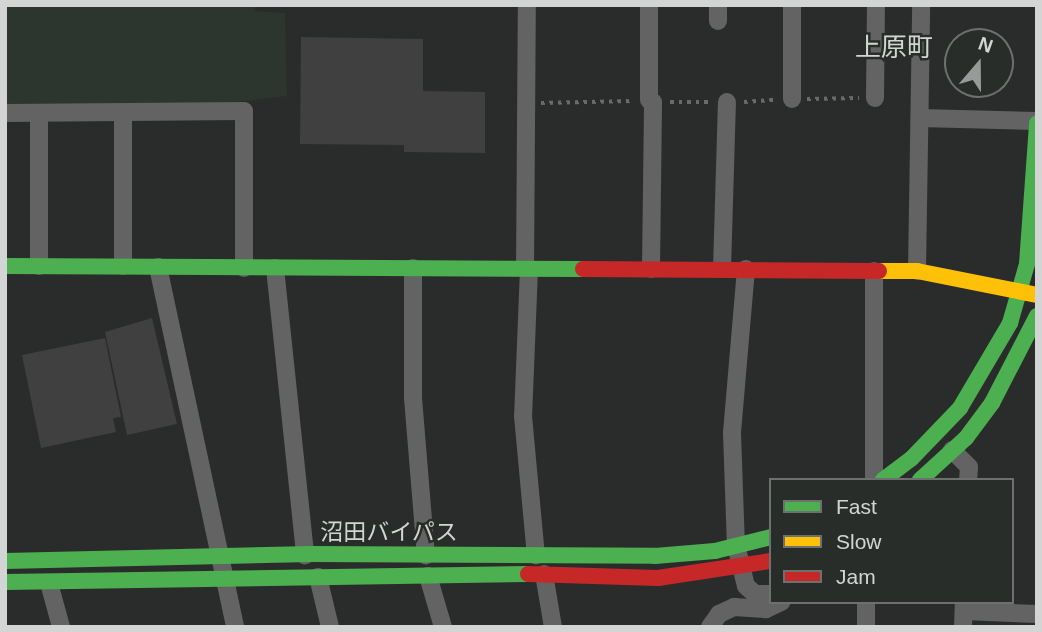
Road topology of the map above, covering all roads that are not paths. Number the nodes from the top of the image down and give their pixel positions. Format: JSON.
{"nodes":[{"id":1,"x":527,"y":5,"type":"edge"},
{"id":2,"x":649,"y":5,"type":"edge"},
{"id":3,"x":792,"y":5,"type":"edge"},
{"id":4,"x":876,"y":5,"type":"edge"},
{"id":5,"x":921,"y":5,"type":"edge"},
{"id":6,"x":875,"y":98,"type":"dead end"},
{"id":7,"x":792,"y":99,"type":"dead end"},
{"id":8,"x":727,"y":103,"type":"dead end"},
{"id":9,"x":124,"y":112,"type":"junction"},
{"id":10,"x":5,"y":113,"type":"edge"},
{"id":11,"x":38,"y":113,"type":"junction"},
{"id":12,"x":920,"y":118,"type":"junction"},
{"id":13,"x":1037,"y":122,"type":"edge"},
{"id":14,"x":5,"y":266,"type":"edge"},
{"id":15,"x":38,"y":266,"type":"junction"},
{"id":16,"x":123,"y":266,"type":"junction"},
{"id":17,"x":158,"y":267,"type":"junction"},
{"id":18,"x":244,"y":268,"type":"junction"},
{"id":19,"x":275,"y":268,"type":"junction"},
{"id":20,"x":413,"y":268,"type":"junction"},
{"id":21,"x":527,"y":269,"type":"junction"},
{"id":22,"x":651,"y":269,"type":"junction"},
{"id":23,"x":722,"y":269,"type":"junction"},
{"id":24,"x":746,"y":269,"type":"junction"},
{"id":25,"x":874,"y":271,"type":"junction"},
{"id":26,"x":917,"y":271,"type":"junction"},
{"id":27,"x":1029,"y":292,"type":"edge"},
{"id":28,"x":1037,"y":316,"type":"edge"},
{"id":29,"x":952,"y":450,"type":"junction"},
{"id":30,"x":874,"y":478,"type":"edge"},
{"id":31,"x":886,"y":478,"type":"edge"},
{"id":32,"x":922,"y":478,"type":"edge"},
{"id":33,"x":968,"y":478,"type":"edge"},
{"id":34,"x":769,"y":537,"type":"edge"},
{"id":35,"x":736,"y":545,"type":"junction"},
{"id":36,"x":305,"y":555,"type":"junction"},
{"id":37,"x":426,"y":555,"type":"junction"},
{"id":38,"x":536,"y":555,"type":"junction"},
{"id":39,"x":218,"y":558,"type":"junction"},
{"id":40,"x":5,"y":561,"type":"edge"},
{"id":41,"x":769,"y":562,"type":"edge"},
{"id":42,"x":741,"y":569,"type":"junction"},
{"id":43,"x":544,"y":574,"type":"junction"},
{"id":44,"x":318,"y":576,"type":"junction"},
{"id":45,"x":428,"y":576,"type":"junction"},
{"id":46,"x":223,"y":580,"type":"junction"},
{"id":47,"x":5,"y":582,"type":"edge"},
{"id":48,"x":49,"y":583,"type":"junction"},
{"id":49,"x":769,"y":594,"type":"edge"},
{"id":50,"x":777,"y":604,"type":"edge"},
{"id":51,"x":866,"y":604,"type":"edge"},
{"id":52,"x":963,"y":613,"type":"edge"},
{"id":53,"x":1037,"y":614,"type":"edge"},
{"id":54,"x":61,"y":627,"type":"edge"},
{"id":55,"x":235,"y":627,"type":"edge"},
{"id":56,"x":330,"y":627,"type":"edge"},
{"id":57,"x":443,"y":627,"type":"edge"},
{"id":58,"x":553,"y":627,"type":"edge"},
{"id":59,"x":710,"y":627,"type":"edge"},
{"id":60,"x":866,"y":627,"type":"edge"}],
"edges":[{"from":1,"to":21,"type":"street"},
{"from":2,"to":22,"type":"street"},
{"from":3,"to":7,"type":"street"},
{"from":4,"to":6,"type":"street"},
{"from":5,"to":12,"type":"street"},
{"from":8,"to":23,"type":"street"},
{"from":9,"to":11,"type":"street"},
{"from":9,"to":16,"type":"street"},
{"from":9,"to":18,"type":"street"},
{"from":10,"to":11,"type":"street"},
{"from":11,"to":15,"type":"street"},
{"from":12,"to":13,"type":"street"},
{"from":12,"to":26,"type":"street"},
{"from":13,"to":27,"type":"street"},
{"from":14,"to":15,"type":"street"},
{"from":15,"to":16,"type":"street"},
{"from":16,"to":17,"type":"street"},
{"from":17,"to":18,"type":"street"},
{"from":17,"to":39,"type":"street"},
{"from":18,"to":19,"type":"street"},
{"from":19,"to":20,"type":"street"},
{"from":19,"to":36,"type":"street"},
{"from":20,"to":21,"type":"street"},
{"from":20,"to":37,"type":"street"},
{"from":21,"to":22,"type":"street"},
{"from":21,"to":38,"type":"street"},
{"from":22,"to":23,"type":"street"},
{"from":23,"to":24,"type":"street"},
{"from":24,"to":25,"type":"street"},
{"from":24,"to":35,"type":"street"},
{"from":25,"to":26,"type":"street"},
{"from":25,"to":30,"type":"street"},
{"from":26,"to":27,"type":"street"},
{"from":27,"to":31,"type":"street"},
{"from":28,"to":29,"type":"street"},
{"from":29,"to":32,"type":"street"},
{"from":29,"to":33,"type":"street"},
{"from":34,"to":35,"type":"street","name":"沼田バイパス"},
{"from":35,"to":38,"type":"street","name":"沼田バイパス"},
{"from":35,"to":42,"type":"street"},
{"from":36,"to":37,"type":"street","name":"沼田バイパス"},
{"from":36,"to":39,"type":"street","name":"沼田バイパス"},
{"from":37,"to":38,"type":"street","name":"沼田バイパス"},
{"from":39,"to":40,"type":"street","name":"沼田バイパス"},
{"from":39,"to":46,"type":"street"},
{"from":41,"to":42,"type":"street","name":"沼田バイパス"},
{"from":42,"to":43,"type":"street","name":"沼田バイパス"},
{"from":42,"to":49,"type":"street"},
{"from":43,"to":45,"type":"street","name":"沼田バイパス"},
{"from":43,"to":58,"type":"street"},
{"from":44,"to":45,"type":"street","name":"沼田バイパス"},
{"from":44,"to":46,"type":"street","name":"沼田バイパス"},
{"from":44,"to":56,"type":"street"},
{"from":45,"to":57,"type":"street"},
{"from":46,"to":48,"type":"street","name":"沼田バイパス"},
{"from":46,"to":55,"type":"street"},
{"from":47,"to":48,"type":"street","name":"沼田バイパス"},
{"from":48,"to":54,"type":"street"},
{"from":50,"to":59,"type":"street"},
{"from":51,"to":60,"type":"street"},
{"from":52,"to":53,"type":"street"}]}
